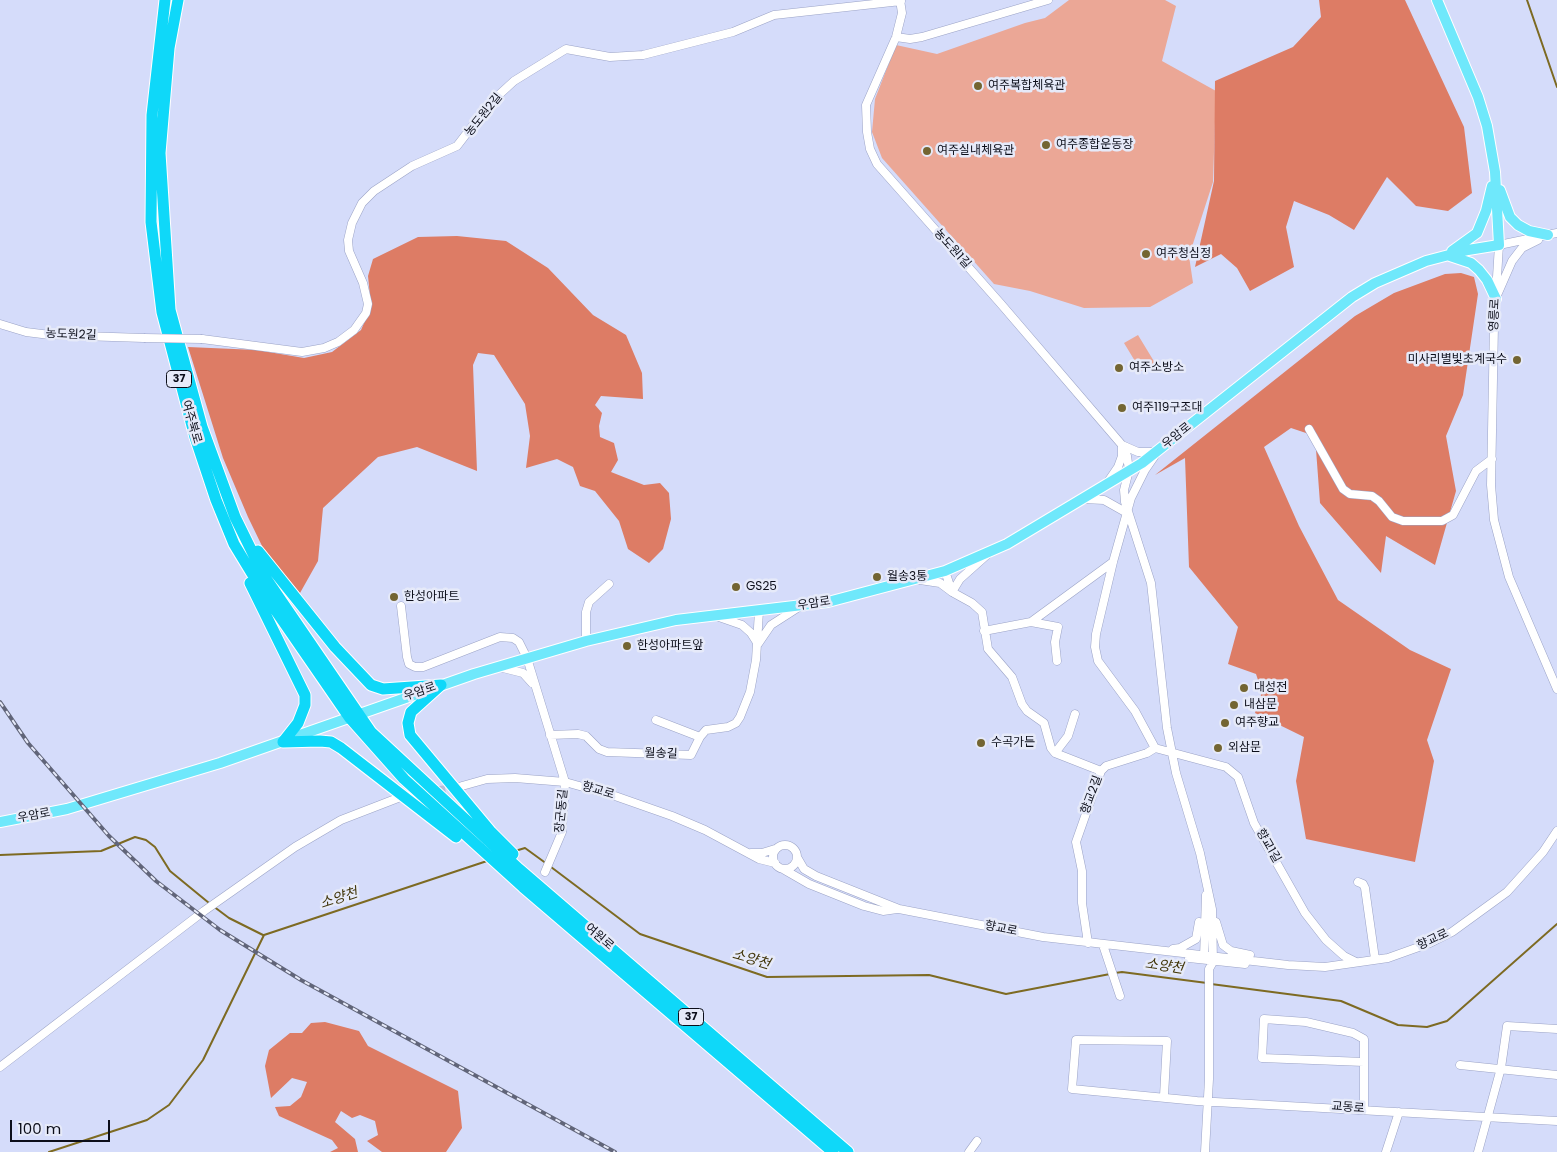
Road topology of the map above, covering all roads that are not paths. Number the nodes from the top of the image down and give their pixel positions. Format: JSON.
{"nodes":[{"id":1,"x":165,"y":0,"type":"edge"},
{"id":2,"x":178,"y":0,"type":"edge"},
{"id":3,"x":900,"y":0,"type":"edge"},
{"id":4,"x":1048,"y":0,"type":"edge"},
{"id":5,"x":1437,"y":0,"type":"edge"},
{"id":6,"x":896,"y":37,"type":"junction"},
{"id":7,"x":1495,"y":172,"type":"junction"},
{"id":8,"x":1553,"y":234,"type":"edge"},
{"id":9,"x":1499,"y":245,"type":"junction"},
{"id":10,"x":1446,"y":255,"type":"junction"},
{"id":11,"x":1496,"y":299,"type":"junction"},
{"id":12,"x":0,"y":324,"type":"edge"},
{"id":13,"x":1309,"y":429,"type":"dead end"},
{"id":14,"x":1122,"y":445,"type":"junction"},
{"id":15,"x":1157,"y":452,"type":"junction"},
{"id":16,"x":1492,"y":459,"type":"junction"},
{"id":17,"x":1129,"y":470,"type":"junction"},
{"id":18,"x":1107,"y":483,"type":"junction"},
{"id":19,"x":1080,"y":499,"type":"junction"},
{"id":20,"x":1127,"y":513,"type":"junction"},
{"id":21,"x":235,"y":517,"type":"junction"},
{"id":22,"x":234,"y":544,"type":"junction"},
{"id":23,"x":990,"y":553,"type":"junction"},
{"id":24,"x":1113,"y":562,"type":"junction"},
{"id":25,"x":945,"y":571,"type":"junction"},
{"id":26,"x":914,"y":580,"type":"junction"},
{"id":27,"x":609,"y":584,"type":"dead end"},
{"id":28,"x":952,"y":592,"type":"junction"},
{"id":29,"x":401,"y":606,"type":"dead end"},
{"id":30,"x":800,"y":606,"type":"junction"},
{"id":31,"x":759,"y":611,"type":"junction"},
{"id":32,"x":712,"y":615,"type":"junction"},
{"id":33,"x":1031,"y":622,"type":"junction"},
{"id":34,"x":984,"y":631,"type":"junction"},
{"id":35,"x":586,"y":641,"type":"junction"},
{"id":36,"x":758,"y":644,"type":"junction"},
{"id":37,"x":527,"y":658,"type":"junction"},
{"id":38,"x":1057,"y":661,"type":"dead end"},
{"id":39,"x":497,"y":667,"type":"junction"},
{"id":40,"x":441,"y":685,"type":"junction"},
{"id":41,"x":536,"y":689,"type":"junction"},
{"id":42,"x":1557,"y":689,"type":"edge"},
{"id":43,"x":1075,"y":714,"type":"dead end"},
{"id":44,"x":354,"y":716,"type":"junction"},
{"id":45,"x":656,"y":720,"type":"dead end"},
{"id":46,"x":550,"y":735,"type":"junction"},
{"id":47,"x":700,"y":737,"type":"junction"},
{"id":48,"x":283,"y":742,"type":"junction"},
{"id":49,"x":1155,"y":748,"type":"junction"},
{"id":50,"x":1172,"y":750,"type":"junction"},
{"id":51,"x":1055,"y":753,"type":"junction"},
{"id":52,"x":1101,"y":770,"type":"junction"},
{"id":53,"x":565,"y":782,"type":"junction"},
{"id":54,"x":462,"y":786,"type":"tunnel mouth"},
{"id":55,"x":398,"y":798,"type":"tunnel mouth"},
{"id":56,"x":0,"y":822,"type":"edge"},
{"id":57,"x":1557,"y":832,"type":"edge"},
{"id":58,"x":487,"y":835,"type":"junction"},
{"id":59,"x":470,"y":844,"type":"junction"},
{"id":60,"x":775,"y":849,"type":"junction"},
{"id":61,"x":750,"y":853,"type":"junction"},
{"id":62,"x":797,"y":857,"type":"junction"},
{"id":63,"x":774,"y":863,"type":"junction"},
{"id":64,"x":783,"y":868,"type":"junction"},
{"id":65,"x":545,"y":872,"type":"dead end"},
{"id":66,"x":1358,"y":882,"type":"dead end"},
{"id":67,"x":900,"y":909,"type":"junction"},
{"id":68,"x":1208,"y":909,"type":"junction"},
{"id":69,"x":1088,"y":943,"type":"junction"},
{"id":70,"x":1103,"y":945,"type":"junction"},
{"id":71,"x":1153,"y":950,"type":"junction"},
{"id":72,"x":1375,"y":959,"type":"junction"},
{"id":73,"x":1270,"y":962,"type":"junction"},
{"id":74,"x":1356,"y":962,"type":"junction"},
{"id":75,"x":1208,"y":963,"type":"junction"},
{"id":76,"x":1120,"y":994,"type":"dead end"},
{"id":77,"x":1557,"y":1029,"type":"edge"},
{"id":78,"x":1364,"y":1062,"type":"junction"},
{"id":79,"x":1460,"y":1065,"type":"dead end"},
{"id":80,"x":0,"y":1067,"type":"edge"},
{"id":81,"x":1501,"y":1068,"type":"junction"},
{"id":82,"x":1557,"y":1074,"type":"edge"},
{"id":83,"x":1164,"y":1096,"type":"junction"},
{"id":84,"x":1208,"y":1101,"type":"junction"},
{"id":85,"x":1364,"y":1109,"type":"junction"},
{"id":86,"x":1399,"y":1112,"type":"junction"},
{"id":87,"x":805,"y":1115,"type":"junction"},
{"id":88,"x":1488,"y":1118,"type":"junction"},
{"id":89,"x":1557,"y":1121,"type":"edge"},
{"id":90,"x":977,"y":1141,"type":"dead end"},
{"id":91,"x":833,"y":1152,"type":"edge"},
{"id":92,"x":848,"y":1152,"type":"edge"},
{"id":93,"x":858,"y":1152,"type":"edge"},
{"id":94,"x":969,"y":1152,"type":"edge"},
{"id":95,"x":1205,"y":1152,"type":"edge"},
{"id":96,"x":1386,"y":1152,"type":"edge"},
{"id":97,"x":1478,"y":1152,"type":"edge"}],
"edges":[{"from":1,"to":22,"type":"highway","name":"여주북로","number":"37"},
{"from":2,"to":21,"type":"highway","name":"여주북로","number":"37"},
{"from":3,"to":6,"type":"street","name":"농도원1길"},
{"from":3,"to":12,"type":"street","name":"농도원2길","bridge":true},
{"from":4,"to":6,"type":"street"},
{"from":5,"to":7,"type":"main road","name":"영릉로"},
{"from":6,"to":14,"type":"street","name":"농도원1길"},
{"from":7,"to":8,"type":"main road"},
{"from":7,"to":9,"type":"main road","name":"영릉로"},
{"from":7,"to":10,"type":"main road"},
{"from":8,"to":9,"type":"street","name":"우암로"},
{"from":8,"to":11,"type":"street"},
{"from":9,"to":10,"type":"main road","name":"우암로"},
{"from":9,"to":11,"type":"street","name":"영릉로"},
{"from":10,"to":11,"type":"main road"},
{"from":10,"to":15,"type":"main road","name":"우암로"},
{"from":11,"to":16,"type":"street","name":"영릉로"},
{"from":13,"to":16,"type":"street"},
{"from":14,"to":15,"type":"street"},
{"from":14,"to":17,"type":"street","name":"농도원1길"},
{"from":14,"to":18,"type":"street"},
{"from":15,"to":17,"type":"main road","name":"우암로"},
{"from":15,"to":20,"type":"street"},
{"from":16,"to":42,"type":"street","name":"영릉로"},
{"from":17,"to":18,"type":"main road","name":"우암로"},
{"from":17,"to":20,"type":"street"},
{"from":18,"to":19,"type":"main road","name":"우암로"},
{"from":19,"to":20,"type":"street"},
{"from":19,"to":23,"type":"main road","name":"우암로"},
{"from":20,"to":24,"type":"street"},
{"from":20,"to":50,"type":"street"},
{"from":21,"to":40,"type":"highway"},
{"from":21,"to":44,"type":"highway","name":"여주북로","number":"37"},
{"from":22,"to":44,"type":"highway","name":"여주북로","number":"37"},
{"from":22,"to":48,"type":"highway"},
{"from":23,"to":25,"type":"main road","name":"우암로"},
{"from":23,"to":28,"type":"street"},
{"from":24,"to":33,"type":"street"},
{"from":24,"to":49,"type":"street"},
{"from":25,"to":26,"type":"main road","name":"우암로"},
{"from":25,"to":28,"type":"street"},
{"from":26,"to":28,"type":"street"},
{"from":26,"to":30,"type":"main road","name":"우암로"},
{"from":27,"to":35,"type":"street"},
{"from":28,"to":34,"type":"street"},
{"from":29,"to":37,"type":"street"},
{"from":30,"to":31,"type":"main road","name":"우암로"},
{"from":30,"to":36,"type":"street"},
{"from":31,"to":32,"type":"main road","name":"우암로"},
{"from":31,"to":36,"type":"street","name":"월송길"},
{"from":32,"to":35,"type":"main road","name":"우암로"},
{"from":32,"to":36,"type":"street"},
{"from":33,"to":34,"type":"street"},
{"from":33,"to":38,"type":"street"},
{"from":34,"to":51,"type":"street"},
{"from":35,"to":37,"type":"main road","name":"우암로"},
{"from":36,"to":47,"type":"street","name":"월송길"},
{"from":37,"to":39,"type":"main road","name":"우암로"},
{"from":37,"to":41,"type":"street","name":"향교로"},
{"from":39,"to":40,"type":"main road","name":"우암로"},
{"from":39,"to":41,"type":"street"},
{"from":40,"to":44,"type":"main road","name":"우암로"},
{"from":40,"to":58,"type":"highway"},
{"from":41,"to":46,"type":"street","name":"향교로"},
{"from":43,"to":51,"type":"street"},
{"from":44,"to":48,"type":"main road","name":"우암로"},
{"from":44,"to":58,"type":"highway","name":"여원로","number":"37"},
{"from":44,"to":59,"type":"highway","number":"37"},
{"from":45,"to":47,"type":"street"},
{"from":46,"to":47,"type":"street","name":"월송길"},
{"from":46,"to":53,"type":"street","name":"향교로"},
{"from":48,"to":56,"type":"main road","name":"우암로"},
{"from":48,"to":59,"type":"highway"},
{"from":49,"to":50,"type":"street","name":"향교1길"},
{"from":49,"to":52,"type":"street"},
{"from":50,"to":68,"type":"street"},
{"from":50,"to":74,"type":"street","name":"향교1길"},
{"from":51,"to":52,"type":"street","name":"향교2길"},
{"from":52,"to":69,"type":"street","name":"향교2길"},
{"from":53,"to":54,"type":"street"},
{"from":53,"to":61,"type":"street","name":"향교로"},
{"from":53,"to":65,"type":"street","name":"장군동길"},
{"from":55,"to":80,"type":"street"},
{"from":57,"to":72,"type":"street","name":"향교로"},
{"from":58,"to":87,"type":"highway","name":"여원로","number":"37"},
{"from":59,"to":91,"type":"highway","name":"여원로","number":"37"},
{"from":60,"to":61,"type":"street"},
{"from":60,"to":62,"type":"street"},
{"from":60,"to":63,"type":"street"},
{"from":61,"to":63,"type":"street","name":"향교로"},
{"from":62,"to":64,"type":"street"},
{"from":62,"to":67,"type":"street","name":"향교로"},
{"from":63,"to":64,"type":"street"},
{"from":64,"to":67,"type":"street","name":"향교로"},
{"from":66,"to":72,"type":"street"},
{"from":67,"to":69,"type":"street","name":"향교로"},
{"from":68,"to":71,"type":"street"},
{"from":68,"to":73,"type":"street"},
{"from":68,"to":75,"type":"street"},
{"from":69,"to":70,"type":"street","name":"향교로"},
{"from":70,"to":71,"type":"street","name":"향교로"},
{"from":70,"to":76,"type":"street"},
{"from":71,"to":75,"type":"street","name":"향교로"},
{"from":72,"to":74,"type":"street","name":"향교로"},
{"from":73,"to":74,"type":"street","name":"향교로"},
{"from":73,"to":75,"type":"street","name":"향교로"},
{"from":75,"to":84,"type":"street"},
{"from":77,"to":81,"type":"street"},
{"from":78,"to":78,"type":"street"},
{"from":78,"to":85,"type":"street"},
{"from":79,"to":81,"type":"street"},
{"from":81,"to":82,"type":"street"},
{"from":81,"to":88,"type":"street"},
{"from":83,"to":83,"type":"street","name":"교동로"},
{"from":83,"to":84,"type":"street","name":"교동로"},
{"from":84,"to":85,"type":"street","name":"교동로"},
{"from":84,"to":95,"type":"street"},
{"from":85,"to":86,"type":"street","name":"교동로"},
{"from":86,"to":88,"type":"street","name":"교동로"},
{"from":86,"to":96,"type":"street"},
{"from":87,"to":92,"type":"highway","name":"여원로","number":"37"},
{"from":87,"to":93,"type":"highway"},
{"from":88,"to":89,"type":"street","name":"교동로"},
{"from":88,"to":97,"type":"street"},
{"from":90,"to":94,"type":"street"}]}
